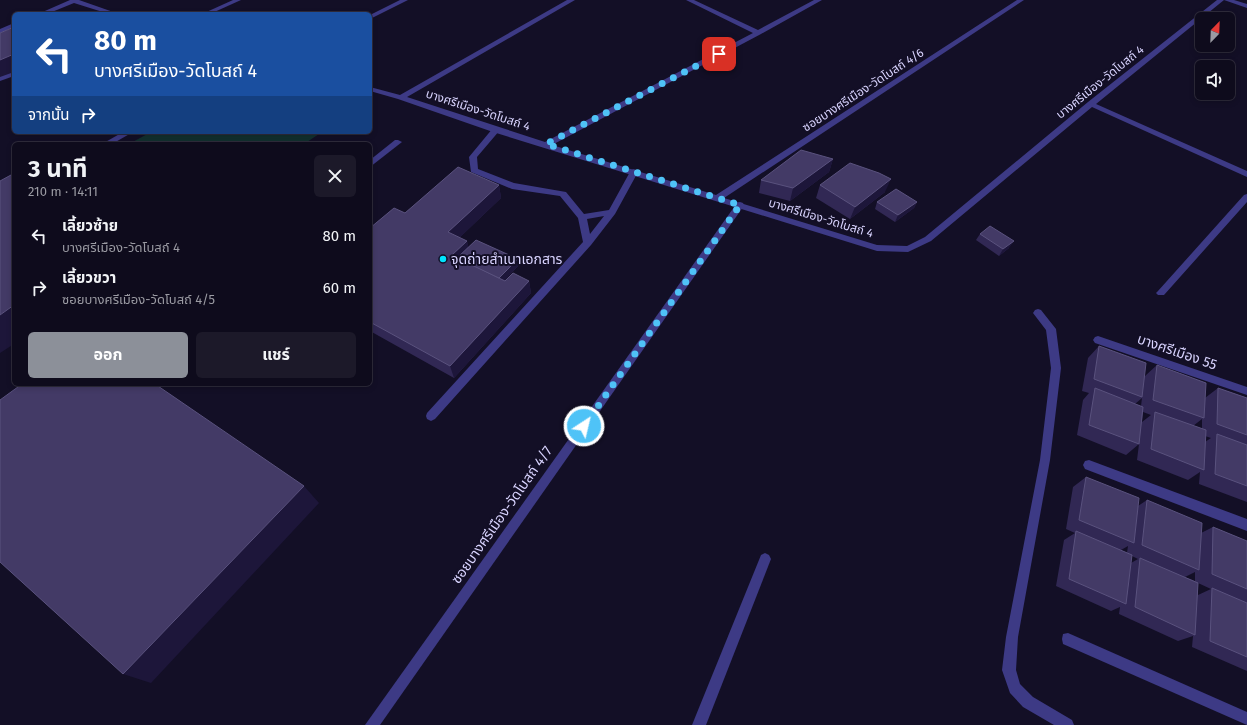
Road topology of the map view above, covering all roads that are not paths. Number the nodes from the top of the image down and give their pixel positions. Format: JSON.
{"nodes":[{"id":1,"x":75,"y":0,"type":"edge"},
{"id":2,"x":238,"y":0,"type":"edge"},
{"id":3,"x":405,"y":0,"type":"edge"},
{"id":4,"x":572,"y":0,"type":"edge"},
{"id":5,"x":689,"y":0,"type":"edge"},
{"id":6,"x":818,"y":0,"type":"edge"},
{"id":7,"x":1021,"y":0,"type":"edge"},
{"id":8,"x":1221,"y":0,"type":"edge"},
{"id":9,"x":1227,"y":0,"type":"edge"},
{"id":10,"x":1247,"y":6,"type":"edge"},
{"id":11,"x":46,"y":12,"type":"edge"},
{"id":12,"x":110,"y":12,"type":"edge"},
{"id":13,"x":211,"y":12,"type":"edge"},
{"id":14,"x":372,"y":16,"type":"edge"},
{"id":15,"x":12,"y":26,"type":"edge"},
{"id":16,"x":0,"y":31,"type":"edge"},
{"id":17,"x":759,"y":33,"type":"junction"},
{"id":18,"x":12,"y":74,"type":"edge"},
{"id":19,"x":0,"y":79,"type":"edge"},
{"id":20,"x":372,"y":90,"type":"edge"},
{"id":21,"x":401,"y":97,"type":"junction"},
{"id":22,"x":1091,"y":104,"type":"junction"},
{"id":23,"x":496,"y":130,"type":"junction"},
{"id":24,"x":125,"y":134,"type":"edge"},
{"id":25,"x":110,"y":142,"type":"edge"},
{"id":26,"x":398,"y":142,"type":"dead end"},
{"id":27,"x":546,"y":144,"type":"junction"},
{"id":28,"x":372,"y":162,"type":"edge"},
{"id":29,"x":634,"y":172,"type":"junction"},
{"id":30,"x":1247,"y":174,"type":"edge"},
{"id":31,"x":1247,"y":196,"type":"edge"},
{"id":32,"x":717,"y":198,"type":"junction"},
{"id":33,"x":740,"y":205,"type":"junction"},
{"id":34,"x":612,"y":212,"type":"junction"},
{"id":35,"x":582,"y":217,"type":"junction"},
{"id":36,"x":588,"y":243,"type":"junction"},
{"id":37,"x":1161,"y":293,"type":"dead end"},
{"id":38,"x":1038,"y":313,"type":"dead end"},
{"id":39,"x":1098,"y":340,"type":"dead end"},
{"id":40,"x":1247,"y":391,"type":"edge"},
{"id":41,"x":431,"y":416,"type":"dead end"},
{"id":42,"x":1089,"y":465,"type":"dead end"},
{"id":43,"x":1247,"y":525,"type":"edge"},
{"id":44,"x":765,"y":559,"type":"dead end"},
{"id":45,"x":1068,"y":639,"type":"dead end"},
{"id":46,"x":1247,"y":719,"type":"edge"},
{"id":47,"x":372,"y":725,"type":"edge"},
{"id":48,"x":699,"y":725,"type":"edge"},
{"id":49,"x":1067,"y":725,"type":"edge"}],
"edges":[{"from":1,"to":11,"type":"street"},
{"from":1,"to":12,"type":"street"},
{"from":2,"to":13,"type":"street"},
{"from":3,"to":14,"type":"street"},
{"from":4,"to":21,"type":"street"},
{"from":5,"to":17,"type":"street"},
{"from":6,"to":17,"type":"street"},
{"from":7,"to":32,"type":"street","name":"ซอยบางศรีเมือง-วัดโบสถ์ 4/6"},
{"from":8,"to":22,"type":"street","name":"บางศรีเมือง-วัดโบสถ์ 4"},
{"from":9,"to":10,"type":"street"},
{"from":15,"to":16,"type":"street"},
{"from":17,"to":27,"type":"street"},
{"from":18,"to":19,"type":"street"},
{"from":20,"to":21,"type":"street","name":"บางศรีเมือง-วัดโบสถ์ 4"},
{"from":21,"to":23,"type":"street","name":"บางศรีเมือง-วัดโบสถ์ 4"},
{"from":22,"to":30,"type":"street"},
{"from":22,"to":33,"type":"street","name":"บางศรีเมือง-วัดโบสถ์ 4"},
{"from":23,"to":27,"type":"street","name":"บางศรีเมือง-วัดโบสถ์ 4"},
{"from":23,"to":35,"type":"street"},
{"from":24,"to":25,"type":"street"},
{"from":26,"to":28,"type":"street"},
{"from":27,"to":29,"type":"street","name":"บางศรีเมือง-วัดโบสถ์ 4"},
{"from":29,"to":32,"type":"street","name":"บางศรีเมือง-วัดโบสถ์ 4"},
{"from":29,"to":34,"type":"street"},
{"from":31,"to":37,"type":"street"},
{"from":32,"to":33,"type":"street","name":"บางศรีเมือง-วัดโบสถ์ 4"},
{"from":33,"to":47,"type":"street","name":"ซอยบางศรีเมือง-วัดโบสถ์ 4/7"},
{"from":34,"to":35,"type":"street"},
{"from":34,"to":36,"type":"street"},
{"from":35,"to":36,"type":"street"},
{"from":36,"to":41,"type":"street"},
{"from":38,"to":49,"type":"street"},
{"from":39,"to":40,"type":"street","name":"บางศรีเมือง 55"},
{"from":42,"to":43,"type":"street"},
{"from":44,"to":48,"type":"street"},
{"from":45,"to":46,"type":"street"}]}
